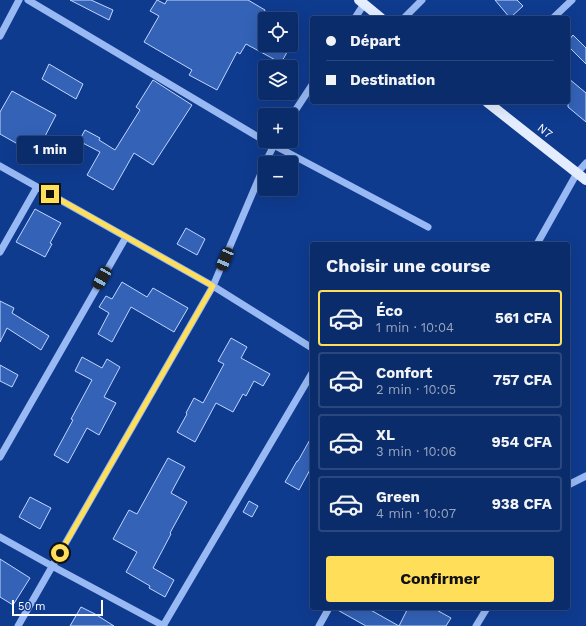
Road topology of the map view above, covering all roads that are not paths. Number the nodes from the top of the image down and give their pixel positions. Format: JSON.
{"nodes":[{"id":1,"x":19,"y":0,"type":"edge"},
{"id":2,"x":28,"y":0,"type":"edge"},
{"id":3,"x":422,"y":0,"type":"edge"},
{"id":4,"x":572,"y":0,"type":"edge"},
{"id":5,"x":361,"y":2,"type":"edge"},
{"id":6,"x":356,"y":16,"type":"edge"},
{"id":7,"x":378,"y":16,"type":"edge"},
{"id":8,"x":406,"y":16,"type":"edge"},
{"id":9,"x":555,"y":16,"type":"edge"},
{"id":10,"x":0,"y":36,"type":"edge"},
{"id":11,"x":310,"y":88,"type":"edge"},
{"id":12,"x":490,"y":104,"type":"edge"},
{"id":13,"x":297,"y":108,"type":"edge"},
{"id":14,"x":258,"y":137,"type":"edge"},
{"id":15,"x":283,"y":148,"type":"edge"},
{"id":16,"x":586,"y":163,"type":"edge"},
{"id":17,"x":0,"y":166,"type":"edge"},
{"id":18,"x":577,"y":173,"type":"junction"},
{"id":19,"x":258,"y":180,"type":"edge"},
{"id":20,"x":586,"y":180,"type":"edge"},
{"id":21,"x":37,"y":187,"type":"junction"},
{"id":22,"x":428,"y":227,"type":"dead end"},
{"id":23,"x":126,"y":237,"type":"junction"},
{"id":24,"x":538,"y":242,"type":"edge"},
{"id":25,"x":0,"y":252,"type":"edge"},
{"id":26,"x":213,"y":286,"type":"junction"},
{"id":27,"x":310,"y":347,"type":"edge"},
{"id":28,"x":310,"y":376,"type":"edge"},
{"id":29,"x":0,"y":457,"type":"edge"},
{"id":30,"x":586,"y":476,"type":"edge"},
{"id":31,"x":570,"y":484,"type":"edge"},
{"id":32,"x":0,"y":537,"type":"edge"},
{"id":33,"x":52,"y":566,"type":"junction"},
{"id":34,"x":328,"y":610,"type":"edge"},
{"id":35,"x":486,"y":610,"type":"edge"},
{"id":36,"x":18,"y":626,"type":"edge"},
{"id":37,"x":164,"y":626,"type":"edge"},
{"id":38,"x":319,"y":626,"type":"edge"},
{"id":39,"x":476,"y":626,"type":"edge"}],
"edges":[{"from":1,"to":10,"type":"street"},
{"from":2,"to":14,"type":"street"},
{"from":3,"to":8,"type":"street"},
{"from":4,"to":9,"type":"street"},
{"from":5,"to":6,"type":"street"},
{"from":5,"to":7,"type":"main road"},
{"from":11,"to":13,"type":"street"},
{"from":12,"to":18,"type":"main road","name":"N7"},
{"from":15,"to":22,"type":"street"},
{"from":16,"to":18,"type":"street"},
{"from":17,"to":21,"type":"street"},
{"from":18,"to":20,"type":"main road","name":"N7"},
{"from":18,"to":24,"type":"street"},
{"from":19,"to":26,"type":"street"},
{"from":21,"to":23,"type":"street"},
{"from":21,"to":25,"type":"street"},
{"from":23,"to":26,"type":"street"},
{"from":23,"to":29,"type":"street"},
{"from":26,"to":27,"type":"street"},
{"from":26,"to":33,"type":"street"},
{"from":28,"to":37,"type":"street"},
{"from":30,"to":31,"type":"street"},
{"from":32,"to":33,"type":"street"},
{"from":33,"to":36,"type":"street"},
{"from":33,"to":37,"type":"street"},
{"from":34,"to":38,"type":"street"},
{"from":35,"to":39,"type":"street"}]}
